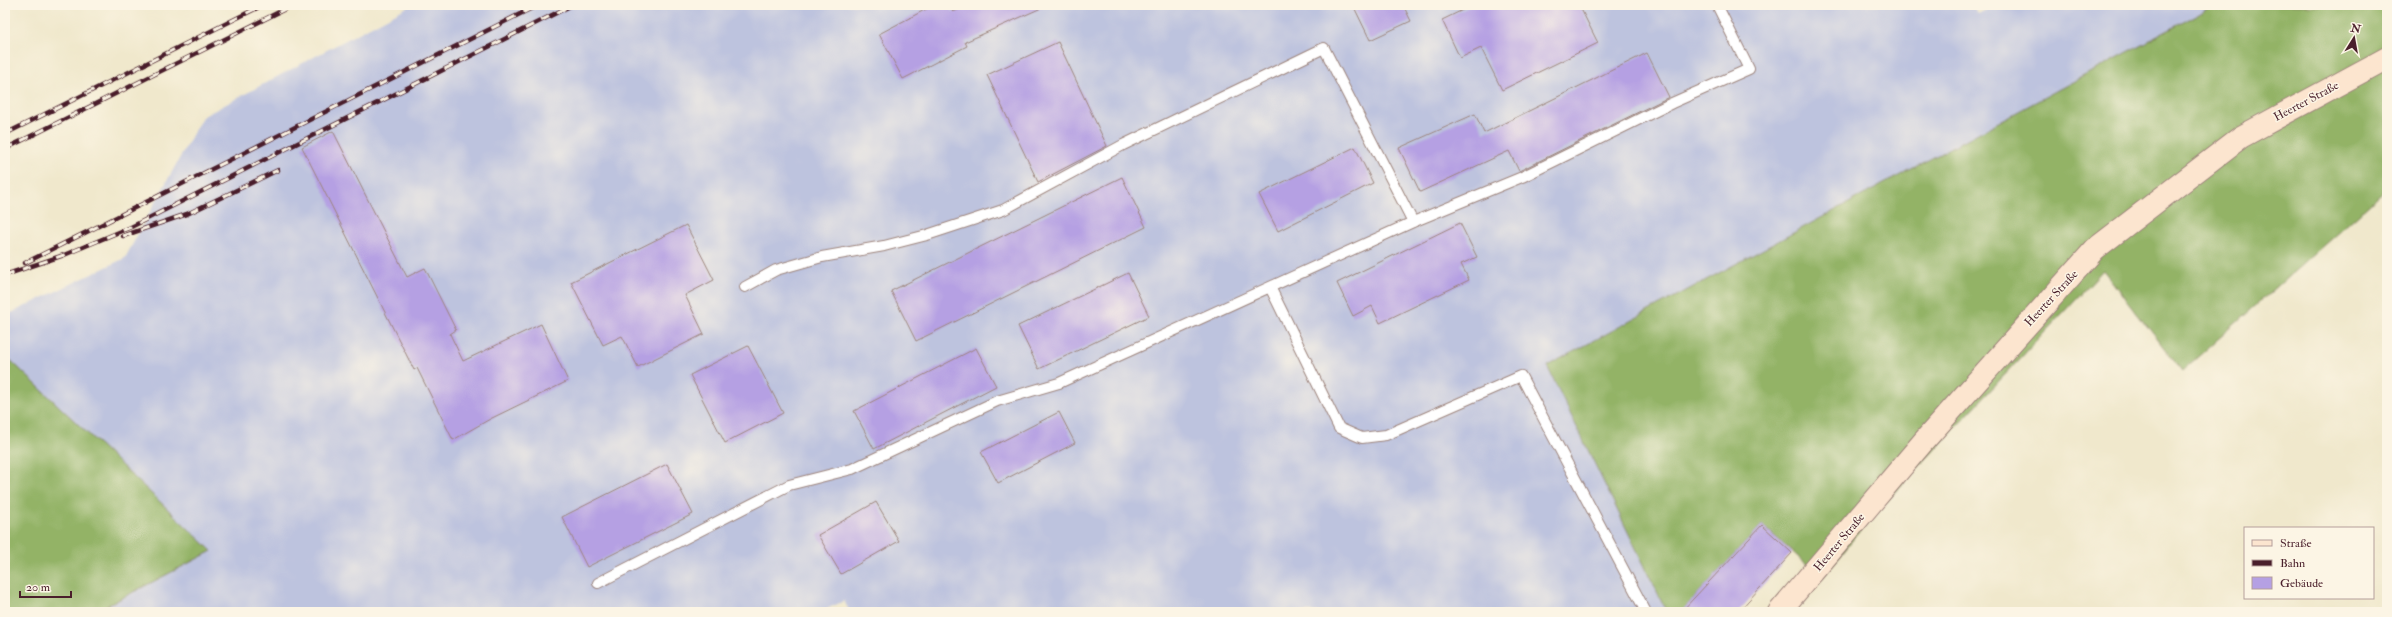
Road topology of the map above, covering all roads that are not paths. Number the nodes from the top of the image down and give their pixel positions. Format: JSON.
{"nodes":[{"id":1,"x":1717,"y":5,"type":"edge"},
{"id":2,"x":2387,"y":58,"type":"edge"},
{"id":3,"x":1413,"y":222,"type":"junction"},
{"id":4,"x":745,"y":287,"type":"dead end"},
{"id":5,"x":1270,"y":287,"type":"junction"},
{"id":6,"x":598,"y":583,"type":"dead end"},
{"id":7,"x":1646,"y":612,"type":"edge"},
{"id":8,"x":1780,"y":612,"type":"edge"}],
"edges":[{"from":1,"to":3,"type":"lane"},
{"from":2,"to":8,"type":"main road","name":"Heerter Straße"},
{"from":3,"to":4,"type":"lane"},
{"from":3,"to":5,"type":"lane"},
{"from":5,"to":6,"type":"lane"},
{"from":5,"to":7,"type":"lane"}]}
